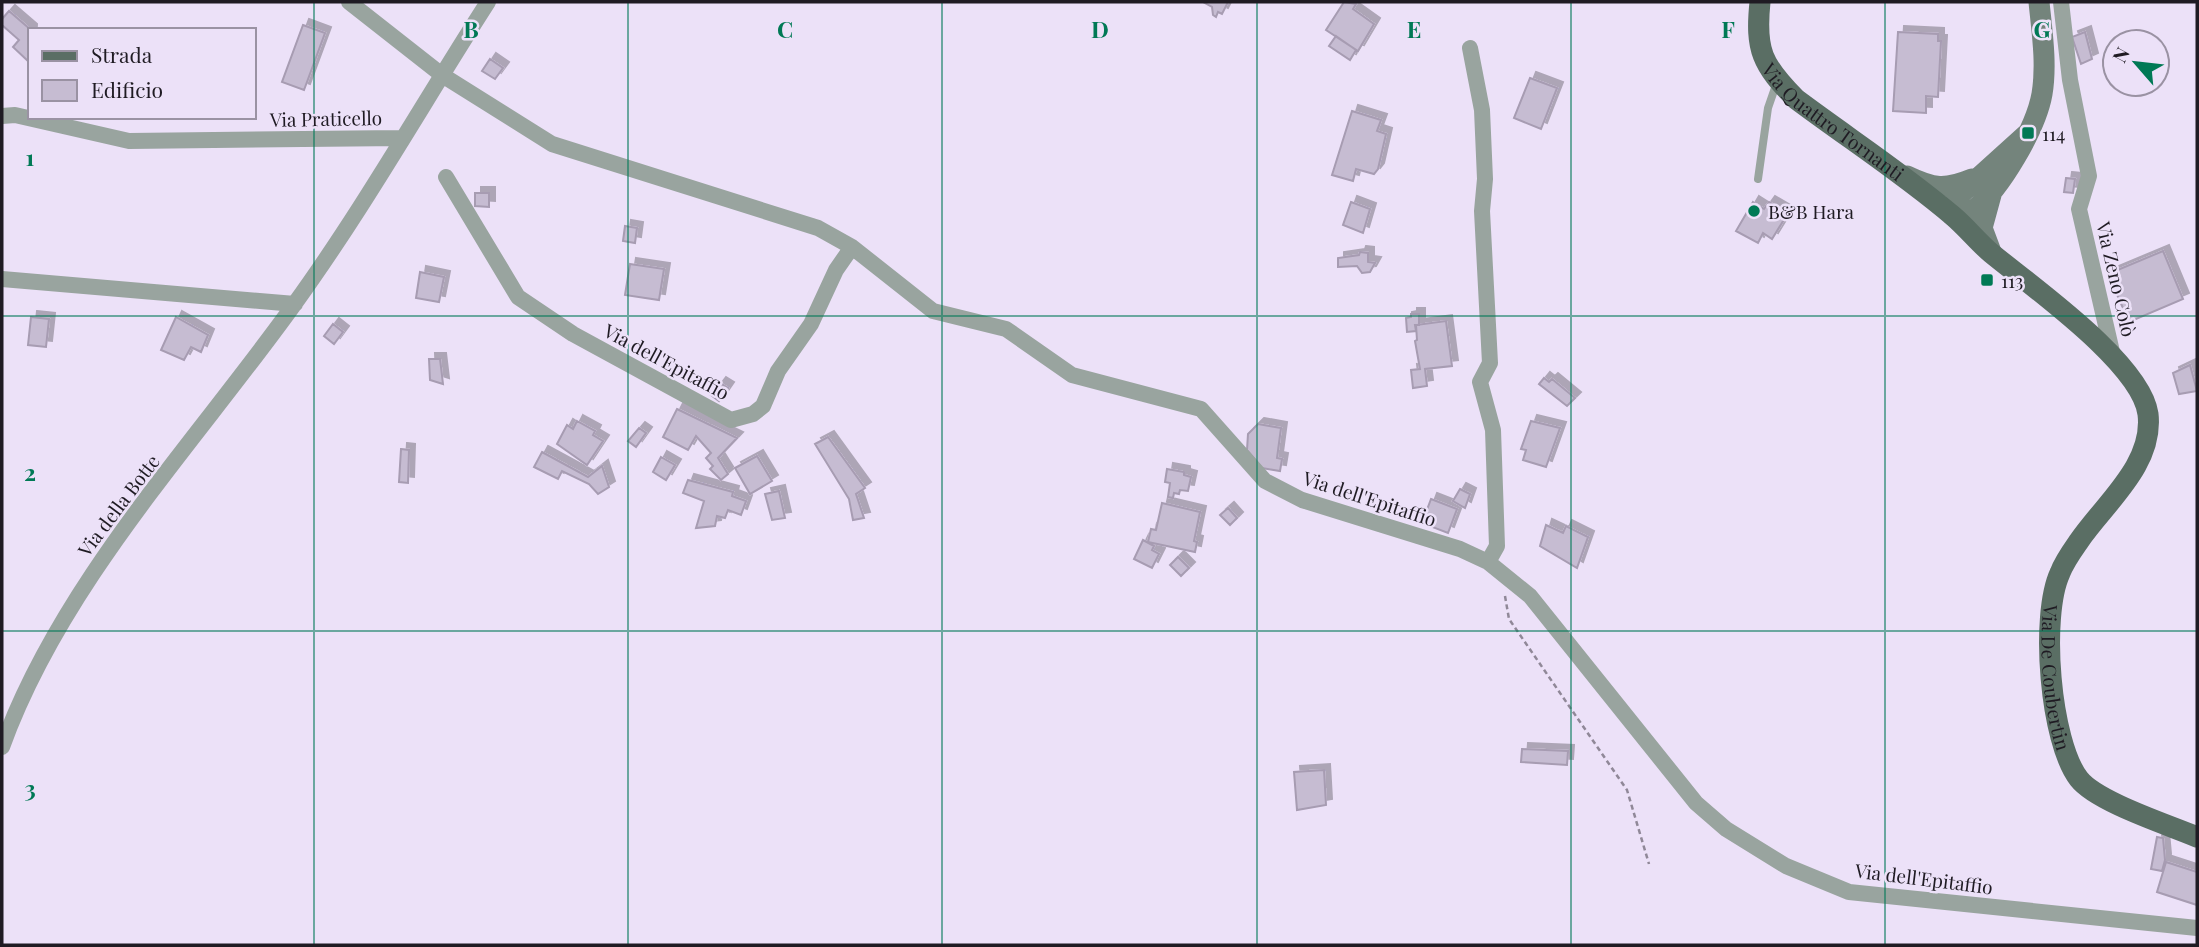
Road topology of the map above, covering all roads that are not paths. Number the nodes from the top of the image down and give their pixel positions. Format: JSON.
{"nodes":[{"id":1,"x":349,"y":2,"type":"edge"},
{"id":2,"x":488,"y":2,"type":"edge"},
{"id":3,"x":1760,"y":2,"type":"edge"},
{"id":4,"x":2039,"y":2,"type":"edge"},
{"id":5,"x":2062,"y":2,"type":"edge"},
{"id":6,"x":1470,"y":48,"type":"dead end"},
{"id":7,"x":442,"y":75,"type":"junction"},
{"id":8,"x":1777,"y":80,"type":"junction"},
{"id":9,"x":2,"y":116,"type":"edge"},
{"id":10,"x":28,"y":119,"type":"edge"},
{"id":11,"x":29,"y":119,"type":"edge"},
{"id":12,"x":401,"y":138,"type":"junction"},
{"id":13,"x":1884,"y":166,"type":"junction"},
{"id":14,"x":446,"y":177,"type":"dead end"},
{"id":15,"x":1758,"y":179,"type":"dead end"},
{"id":16,"x":1987,"y":182,"type":"junction"},
{"id":17,"x":1953,"y":216,"type":"junction"},
{"id":18,"x":852,"y":247,"type":"junction"},
{"id":19,"x":1991,"y":252,"type":"junction"},
{"id":20,"x":2,"y":279,"type":"edge"},
{"id":21,"x":295,"y":304,"type":"junction"},
{"id":22,"x":2114,"y":359,"type":"junction"},
{"id":23,"x":1488,"y":562,"type":"junction"},
{"id":24,"x":2,"y":747,"type":"edge"},
{"id":25,"x":2197,"y":837,"type":"edge"},
{"id":26,"x":2197,"y":928,"type":"edge"}],
"edges":[{"from":1,"to":7,"type":"street","name":"Via dell'Epitaffio"},
{"from":2,"to":7,"type":"street","name":"Via della Botte"},
{"from":3,"to":8,"type":"main road","name":"Via Quattro Tornanti"},
{"from":4,"to":16,"type":"main road"},
{"from":5,"to":22,"type":"street","name":"Via Zeno Colò"},
{"from":6,"to":23,"type":"street"},
{"from":7,"to":12,"type":"street","name":"Via della Botte"},
{"from":7,"to":18,"type":"street","name":"Via dell'Epitaffio"},
{"from":8,"to":13,"type":"main road","name":"Via Quattro Tornanti"},
{"from":8,"to":15,"type":"lane"},
{"from":9,"to":10,"type":"street","name":"Via Praticello"},
{"from":11,"to":12,"type":"street","name":"Via Praticello"},
{"from":12,"to":21,"type":"street","name":"Via della Botte"},
{"from":13,"to":16,"type":"main road"},
{"from":13,"to":17,"type":"main road","name":"Via Quattro Tornanti"},
{"from":14,"to":18,"type":"street","name":"Via dell'Epitaffio"},
{"from":16,"to":17,"type":"main road"},
{"from":16,"to":19,"type":"main road"},
{"from":17,"to":19,"type":"main road","name":"Via De Coubertin"},
{"from":18,"to":23,"type":"street","name":"Via dell'Epitaffio"},
{"from":19,"to":22,"type":"main road","name":"Via De Coubertin"},
{"from":20,"to":21,"type":"street"},
{"from":21,"to":24,"type":"street","name":"Via della Botte"},
{"from":22,"to":25,"type":"main road","name":"Via De Coubertin"},
{"from":23,"to":26,"type":"street","name":"Via dell'Epitaffio"}]}
